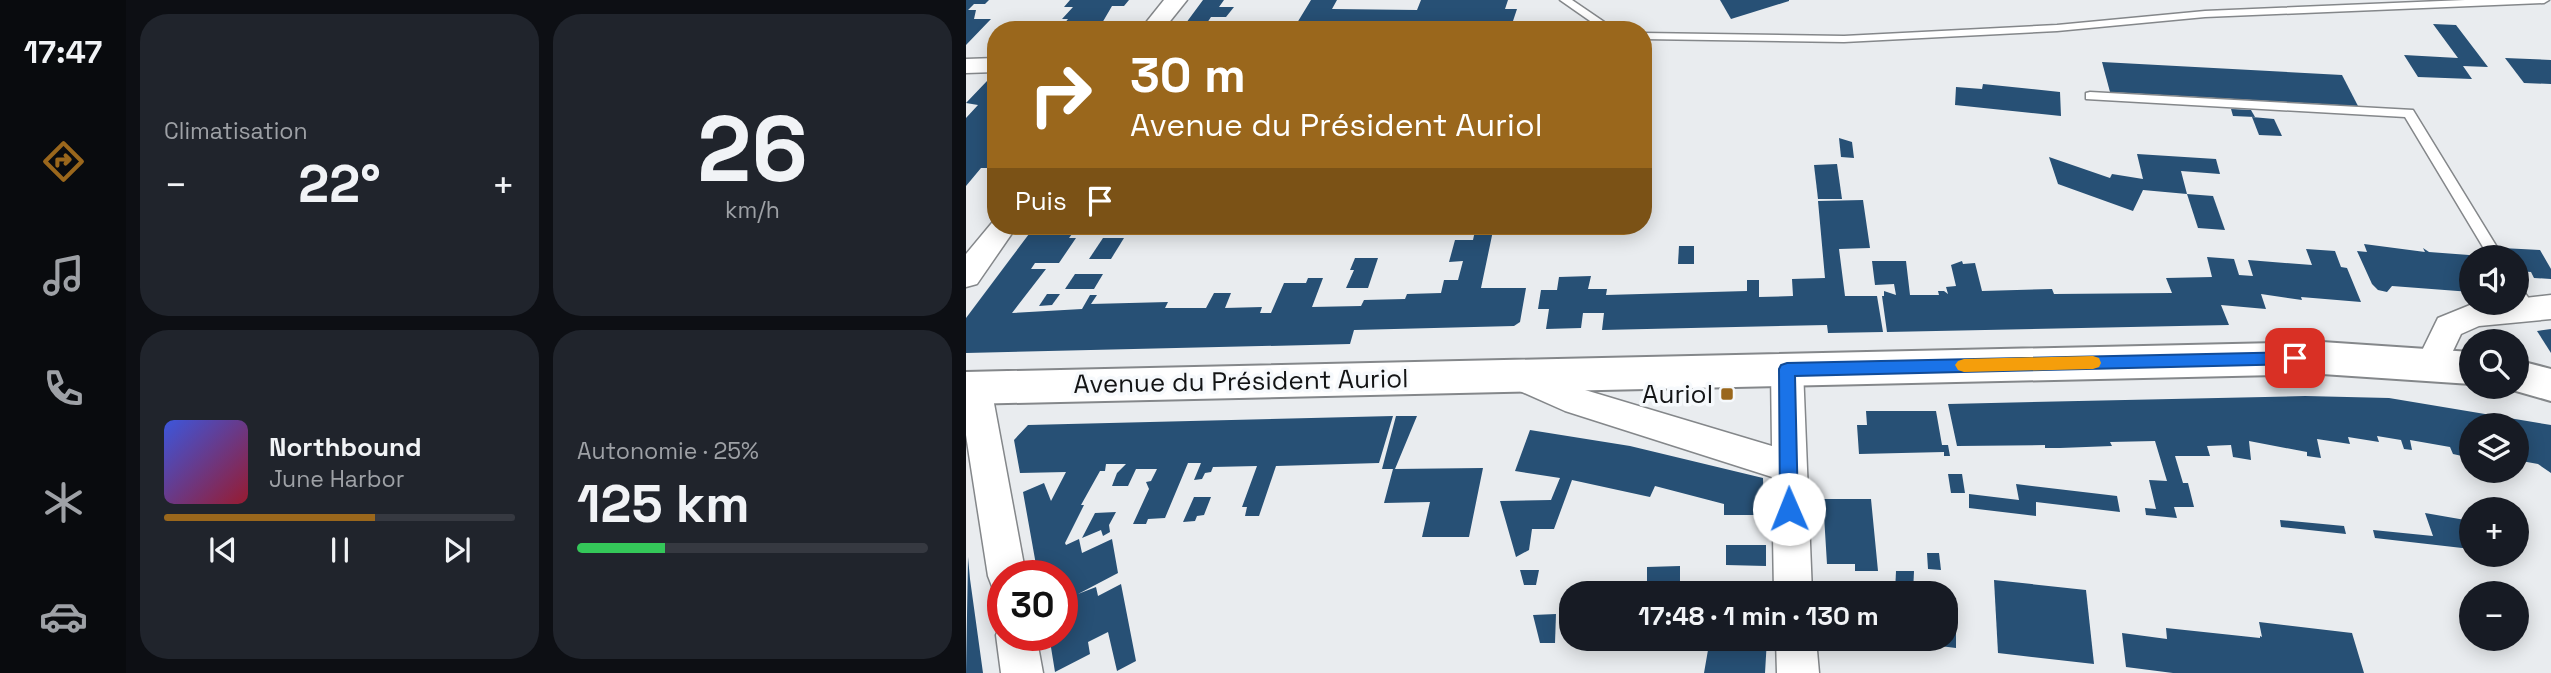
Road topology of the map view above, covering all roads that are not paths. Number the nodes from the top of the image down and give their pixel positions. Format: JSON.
{"nodes":[{"id":1,"x":1176,"y":0,"type":"edge"},
{"id":2,"x":1565,"y":0,"type":"edge"},
{"id":3,"x":2544,"y":0,"type":"edge"},
{"id":4,"x":1158,"y":21,"type":"edge"},
{"id":5,"x":1597,"y":21,"type":"edge"},
{"id":6,"x":1652,"y":36,"type":"edge"},
{"id":7,"x":987,"y":65,"type":"edge"},
{"id":8,"x":966,"y":66,"type":"edge"},
{"id":9,"x":2090,"y":96,"type":"dead end"},
{"id":10,"x":996,"y":235,"type":"edge"},
{"id":11,"x":2489,"y":245,"type":"edge"},
{"id":12,"x":966,"y":276,"type":"edge"},
{"id":13,"x":2531,"y":302,"type":"edge"},
{"id":14,"x":2431,"y":365,"type":"junction"},
{"id":15,"x":2459,"y":367,"type":"edge"},
{"id":16,"x":1787,"y":369,"type":"junction"},
{"id":17,"x":1516,"y":375,"type":"junction"},
{"id":18,"x":2529,"y":380,"type":"edge"},
{"id":19,"x":2551,"y":386,"type":"edge"},
{"id":20,"x":970,"y":387,"type":"edge"},
{"id":21,"x":1789,"y":467,"type":"junction"},
{"id":22,"x":1004,"y":560,"type":"edge"},
{"id":23,"x":1793,"y":581,"type":"edge"},
{"id":24,"x":1019,"y":651,"type":"edge"},
{"id":25,"x":1797,"y":651,"type":"edge"},
{"id":26,"x":1022,"y":673,"type":"edge"},
{"id":27,"x":1798,"y":673,"type":"edge"}],
"edges":[{"from":1,"to":4,"type":"street"},
{"from":2,"to":5,"type":"lane"},
{"from":3,"to":6,"type":"lane"},
{"from":7,"to":8,"type":"street"},
{"from":9,"to":11,"type":"lane"},
{"from":10,"to":12,"type":"street"},
{"from":13,"to":14,"type":"street"},
{"from":14,"to":15,"type":"main road","name":"Avenue du Président Auriol"},
{"from":14,"to":16,"type":"main road","name":"Avenue du Président Auriol"},
{"from":16,"to":17,"type":"main road","name":"Avenue du Président Auriol"},
{"from":16,"to":21,"type":"street"},
{"from":17,"to":20,"type":"main road","name":"Avenue du Président Auriol"},
{"from":17,"to":21,"type":"street","name":"Avenue du Président Auriol"},
{"from":18,"to":19,"type":"main road"},
{"from":20,"to":22,"type":"street"},
{"from":21,"to":23,"type":"street"},
{"from":24,"to":26,"type":"street"},
{"from":25,"to":27,"type":"street"}]}
